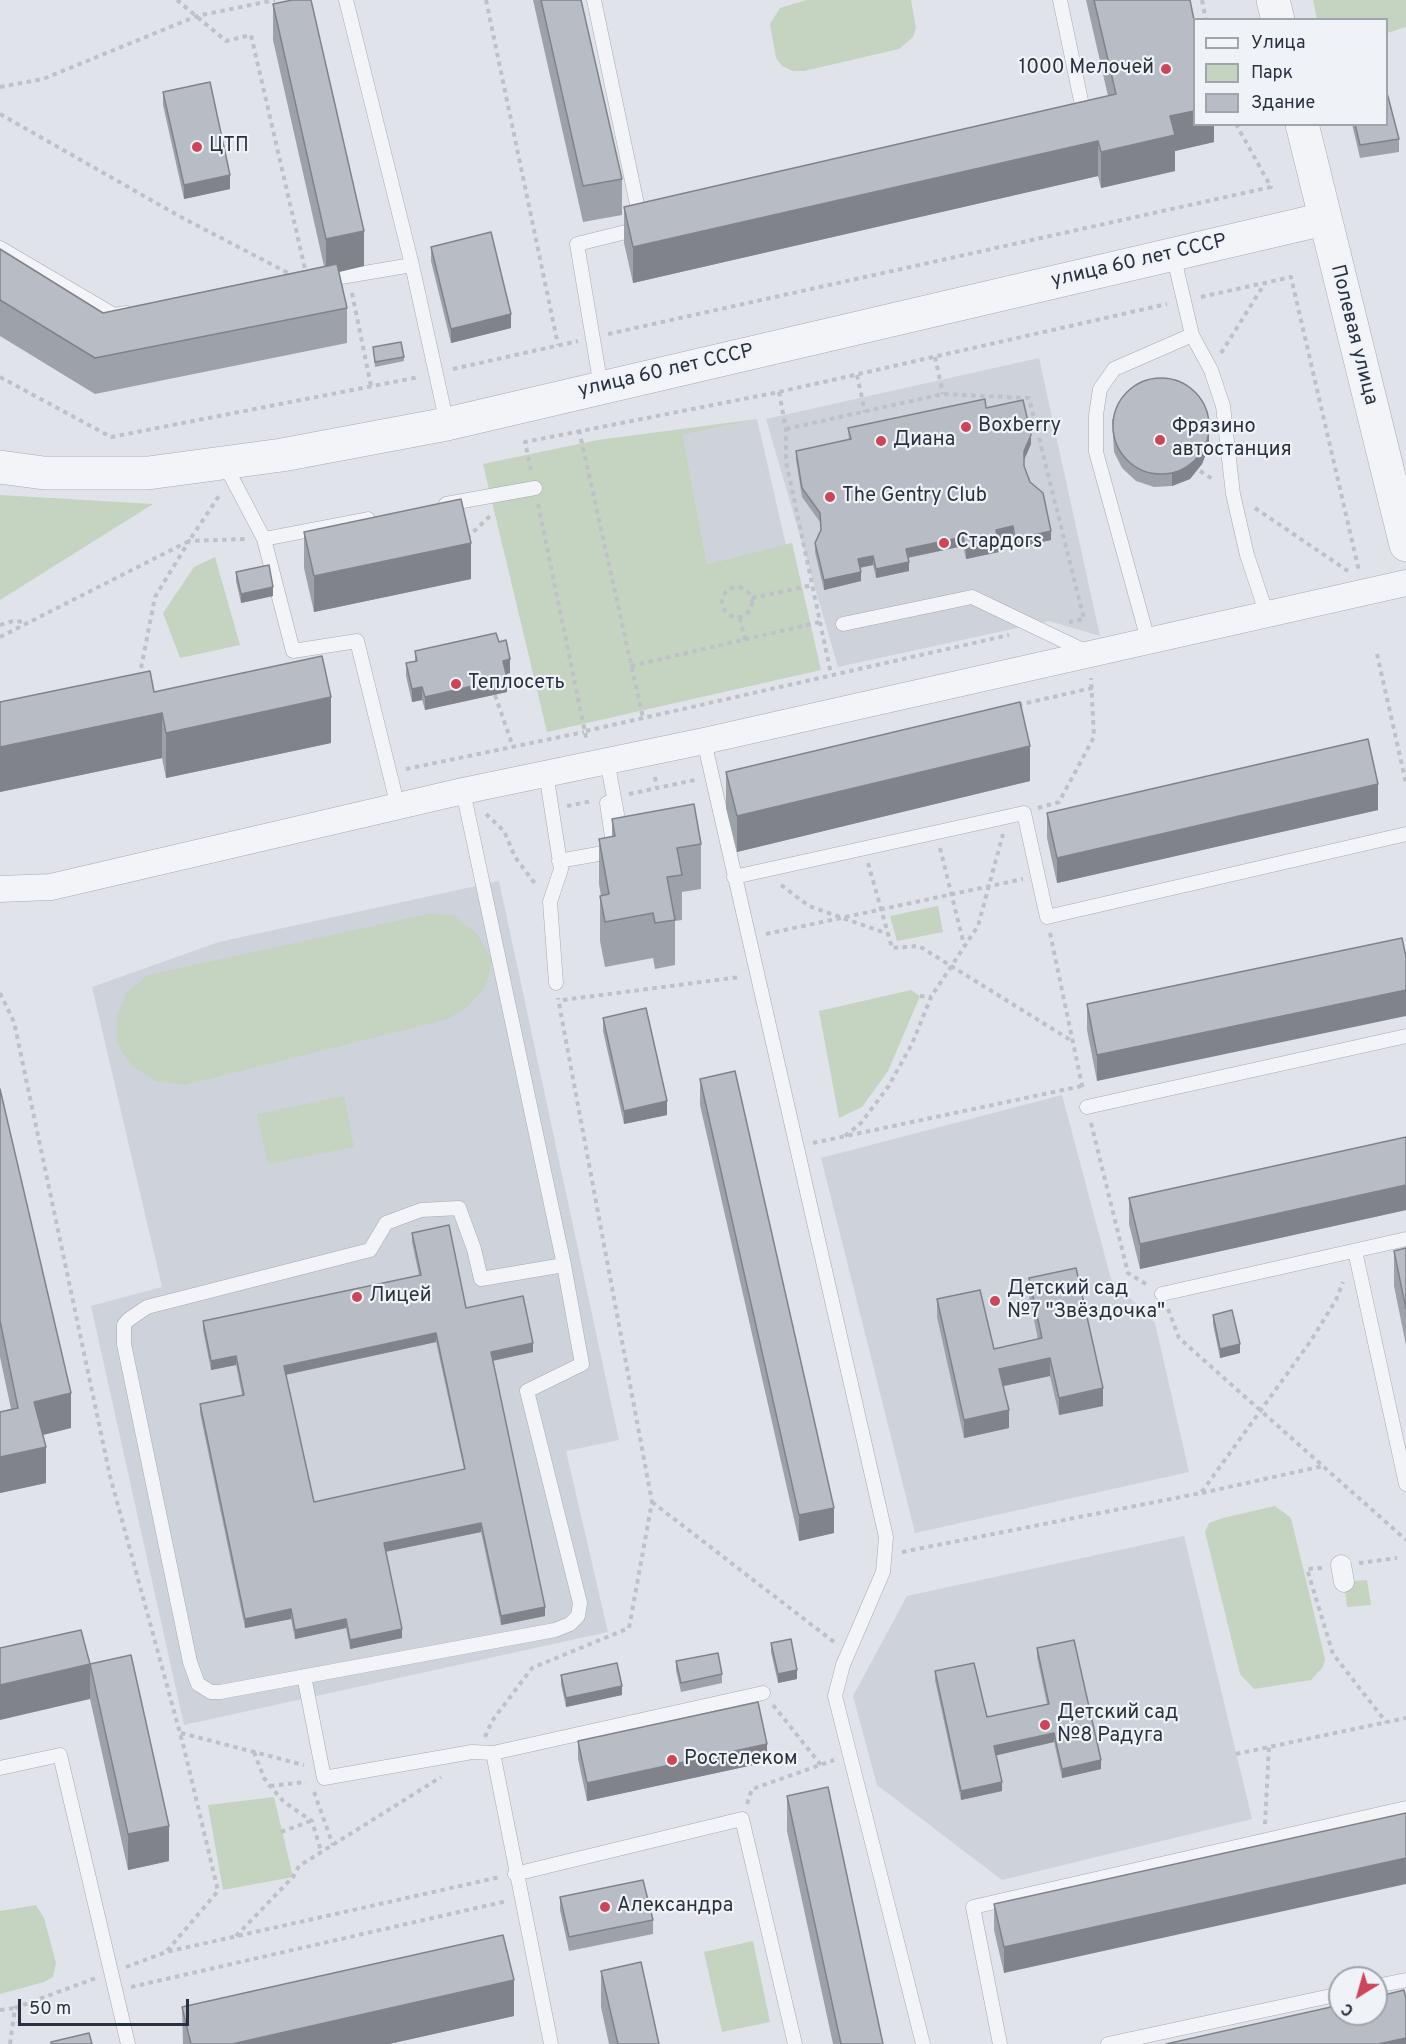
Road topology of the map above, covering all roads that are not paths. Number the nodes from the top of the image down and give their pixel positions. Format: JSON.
{"nodes":[{"id":1,"x":346,"y":0,"type":"edge"},
{"id":2,"x":594,"y":0,"type":"edge"},
{"id":3,"x":1060,"y":0,"type":"edge"},
{"id":4,"x":1273,"y":0,"type":"edge"},
{"id":5,"x":1278,"y":18,"type":"edge"},
{"id":6,"x":1061,"y":120,"type":"edge"},
{"id":7,"x":1302,"y":126,"type":"edge"},
{"id":8,"x":1324,"y":219,"type":"junction"},
{"id":9,"x":0,"y":248,"type":"edge"},
{"id":10,"x":1173,"y":254,"type":"junction"},
{"id":11,"x":412,"y":265,"type":"junction"},
{"id":12,"x":308,"y":283,"type":"edge"},
{"id":13,"x":137,"y":312,"type":"edge"},
{"id":14,"x":1192,"y":335,"type":"junction"},
{"id":15,"x":601,"y":387,"type":"junction"},
{"id":16,"x":447,"y":424,"type":"junction"},
{"id":17,"x":0,"y":467,"type":"edge"},
{"id":18,"x":227,"y":470,"type":"junction"},
{"id":19,"x":535,"y":488,"type":"road end"},
{"id":20,"x":434,"y":506,"type":"edge"},
{"id":21,"x":377,"y":517,"type":"edge"},
{"id":22,"x":264,"y":539,"type":"junction"},
{"id":23,"x":1406,"y":545,"type":"edge"},
{"id":24,"x":1406,"y":583,"type":"edge"},
{"id":25,"x":1267,"y":615,"type":"junction"},
{"id":26,"x":843,"y":624,"type":"dead end"},
{"id":27,"x":1148,"y":640,"type":"junction"},
{"id":28,"x":1090,"y":653,"type":"junction"},
{"id":29,"x":704,"y":741,"type":"junction"},
{"id":30,"x":600,"y":762,"type":"junction"},
{"id":31,"x":546,"y":773,"type":"junction"},
{"id":32,"x":465,"y":799,"type":"junction"},
{"id":33,"x":606,"y":803,"type":"dead end"},
{"id":34,"x":398,"y":807,"type":"junction"},
{"id":35,"x":1406,"y":834,"type":"edge"},
{"id":36,"x":624,"y":851,"type":"edge"},
{"id":37,"x":559,"y":861,"type":"junction"},
{"id":38,"x":735,"y":877,"type":"junction"},
{"id":39,"x":0,"y":889,"type":"edge"},
{"id":40,"x":556,"y":982,"type":"dead end"},
{"id":41,"x":1406,"y":1036,"type":"edge"},
{"id":42,"x":1087,"y":1107,"type":"road end"},
{"id":43,"x":1406,"y":1239,"type":"edge"},
{"id":44,"x":1355,"y":1251,"type":"junction"},
{"id":45,"x":564,"y":1265,"type":"junction"},
{"id":46,"x":1162,"y":1294,"type":"road end"},
{"id":47,"x":1406,"y":1484,"type":"edge"},
{"id":48,"x":304,"y":1676,"type":"junction"},
{"id":49,"x":763,"y":1693,"type":"road end"},
{"id":50,"x":486,"y":1753,"type":"junction"},
{"id":51,"x":0,"y":1768,"type":"edge"},
{"id":52,"x":1406,"y":1808,"type":"edge"},
{"id":53,"x":516,"y":1874,"type":"junction"},
{"id":54,"x":1406,"y":1980,"type":"edge"},
{"id":55,"x":1388,"y":1984,"type":"edge"},
{"id":56,"x":1328,"y":1997,"type":"edge"},
{"id":57,"x":128,"y":2044,"type":"edge"},
{"id":58,"x":551,"y":2044,"type":"edge"},
{"id":59,"x":795,"y":2044,"type":"edge"},
{"id":60,"x":923,"y":2044,"type":"edge"},
{"id":61,"x":1000,"y":2044,"type":"edge"},
{"id":62,"x":1108,"y":2044,"type":"edge"}],
"edges":[{"from":1,"to":11,"type":"lane"},
{"from":2,"to":15,"type":"lane"},
{"from":3,"to":6,"type":"lane"},
{"from":4,"to":5,"type":"street"},
{"from":7,"to":8,"type":"street","name":"Полевая улица"},
{"from":8,"to":10,"type":"street","name":"улица 60 лет СССР"},
{"from":8,"to":23,"type":"street","name":"Полевая улица"},
{"from":9,"to":13,"type":"lane"},
{"from":10,"to":14,"type":"lane"},
{"from":10,"to":15,"type":"street","name":"улица 60 лет СССР"},
{"from":11,"to":12,"type":"lane"},
{"from":11,"to":16,"type":"lane"},
{"from":14,"to":25,"type":"lane"},
{"from":14,"to":27,"type":"lane"},
{"from":15,"to":16,"type":"street","name":"улица 60 лет СССР"},
{"from":16,"to":18,"type":"street","name":"улица 60 лет СССР"},
{"from":17,"to":18,"type":"street","name":"улица 60 лет СССР"},
{"from":18,"to":22,"type":"lane"},
{"from":19,"to":20,"type":"lane"},
{"from":21,"to":22,"type":"lane"},
{"from":22,"to":34,"type":"lane"},
{"from":24,"to":25,"type":"street"},
{"from":25,"to":27,"type":"street"},
{"from":26,"to":28,"type":"lane"},
{"from":27,"to":28,"type":"street"},
{"from":28,"to":29,"type":"street"},
{"from":29,"to":30,"type":"street"},
{"from":29,"to":38,"type":"lane"},
{"from":30,"to":31,"type":"street"},
{"from":30,"to":36,"type":"lane"},
{"from":31,"to":32,"type":"street"},
{"from":31,"to":37,"type":"lane"},
{"from":32,"to":34,"type":"street"},
{"from":32,"to":45,"type":"lane"},
{"from":33,"to":37,"type":"lane"},
{"from":34,"to":39,"type":"street"},
{"from":35,"to":38,"type":"lane"},
{"from":37,"to":40,"type":"lane"},
{"from":38,"to":60,"type":"lane"},
{"from":41,"to":42,"type":"lane"},
{"from":43,"to":44,"type":"lane"},
{"from":44,"to":46,"type":"lane"},
{"from":44,"to":47,"type":"lane"},
{"from":45,"to":48,"type":"lane"},
{"from":45,"to":48,"type":"lane"},
{"from":48,"to":50,"type":"lane"},
{"from":49,"to":50,"type":"lane"},
{"from":50,"to":53,"type":"lane"},
{"from":51,"to":57,"type":"lane"},
{"from":52,"to":61,"type":"lane"},
{"from":53,"to":58,"type":"lane"},
{"from":53,"to":59,"type":"lane"},
{"from":54,"to":55,"type":"lane"},
{"from":56,"to":62,"type":"lane"}]}
